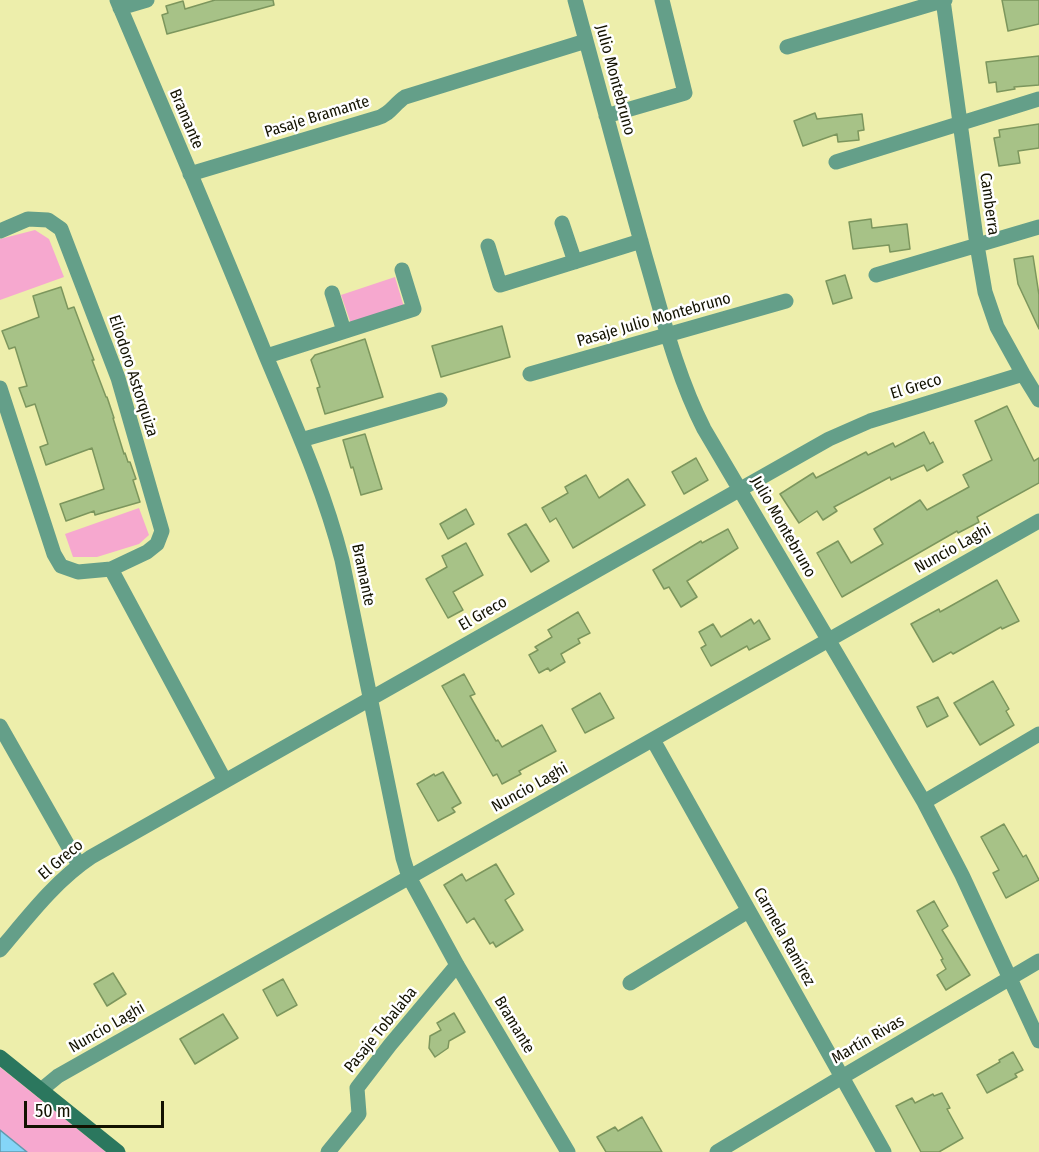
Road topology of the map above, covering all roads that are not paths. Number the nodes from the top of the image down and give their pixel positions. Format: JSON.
{"nodes":[{"id":1,"x":147,"y":0,"type":"edge"},
{"id":2,"x":575,"y":0,"type":"edge"},
{"id":3,"x":662,"y":0,"type":"edge"},
{"id":4,"x":944,"y":0,"type":"edge"},
{"id":5,"x":118,"y":4,"type":"edge"},
{"id":6,"x":586,"y":41,"type":"junction"},
{"id":7,"x":787,"y":47,"type":"dead end"},
{"id":8,"x":1039,"y":99,"type":"edge"},
{"id":9,"x":606,"y":116,"type":"junction"},
{"id":10,"x":960,"y":124,"type":"junction"},
{"id":11,"x":836,"y":162,"type":"dead end"},
{"id":12,"x":190,"y":174,"type":"junction"},
{"id":13,"x":562,"y":223,"type":"dead end"},
{"id":14,"x":2,"y":226,"type":"edge"},
{"id":15,"x":1039,"y":227,"type":"edge"},
{"id":16,"x":641,"y":241,"type":"junction"},
{"id":17,"x":977,"y":245,"type":"junction"},
{"id":18,"x":488,"y":246,"type":"dead end"},
{"id":19,"x":574,"y":262,"type":"junction"},
{"id":20,"x":402,"y":270,"type":"dead end"},
{"id":21,"x":876,"y":275,"type":"dead end"},
{"id":22,"x":332,"y":293,"type":"dead end"},
{"id":23,"x":786,"y":301,"type":"dead end"},
{"id":24,"x":344,"y":331,"type":"junction"},
{"id":25,"x":668,"y":334,"type":"junction"},
{"id":26,"x":267,"y":356,"type":"junction"},
{"id":27,"x":530,"y":374,"type":"dead end"},
{"id":28,"x":1023,"y":374,"type":"junction"},
{"id":29,"x":0,"y":388,"type":"edge"},
{"id":30,"x":440,"y":400,"type":"dead end"},
{"id":31,"x":1039,"y":400,"type":"edge"},
{"id":32,"x":301,"y":440,"type":"junction"},
{"id":33,"x":740,"y":490,"type":"junction"},
{"id":34,"x":1039,"y":521,"type":"edge"},
{"id":35,"x":111,"y":569,"type":"junction"},
{"id":36,"x":828,"y":640,"type":"junction"},
{"id":37,"x":370,"y":700,"type":"junction"},
{"id":38,"x":0,"y":726,"type":"edge"},
{"id":39,"x":1039,"y":734,"type":"edge"},
{"id":40,"x":653,"y":740,"type":"junction"},
{"id":41,"x":225,"y":781,"type":"junction"},
{"id":42,"x":924,"y":802,"type":"junction"},
{"id":43,"x":79,"y":865,"type":"junction"},
{"id":44,"x":409,"y":877,"type":"junction"},
{"id":45,"x":748,"y":911,"type":"junction"},
{"id":46,"x":0,"y":950,"type":"edge"},
{"id":47,"x":1039,"y":962,"type":"edge"},
{"id":48,"x":457,"y":965,"type":"junction"},
{"id":49,"x":1010,"y":978,"type":"junction"},
{"id":50,"x":630,"y":983,"type":"dead end"},
{"id":51,"x":1039,"y":1041,"type":"edge"},
{"id":52,"x":0,"y":1057,"type":"edge"},
{"id":53,"x":842,"y":1077,"type":"junction"},
{"id":54,"x":41,"y":1090,"type":"junction"},
{"id":55,"x":118,"y":1152,"type":"edge"},
{"id":56,"x":328,"y":1152,"type":"edge"},
{"id":57,"x":568,"y":1152,"type":"edge"},
{"id":58,"x":717,"y":1152,"type":"edge"},
{"id":59,"x":884,"y":1152,"type":"edge"}],
"edges":[{"from":1,"to":5,"type":"street"},
{"from":2,"to":6,"type":"street","name":"Julio Montebruno"},
{"from":3,"to":9,"type":"street"},
{"from":4,"to":7,"type":"street"},
{"from":4,"to":10,"type":"street","name":"Camberra"},
{"from":5,"to":12,"type":"street","name":"Bramante"},
{"from":6,"to":9,"type":"street","name":"Julio Montebruno"},
{"from":6,"to":12,"type":"street","name":"Pasaje Bramante"},
{"from":8,"to":10,"type":"street"},
{"from":9,"to":16,"type":"street","name":"Julio Montebruno"},
{"from":10,"to":11,"type":"street"},
{"from":10,"to":17,"type":"street","name":"Camberra"},
{"from":12,"to":26,"type":"street","name":"Bramante"},
{"from":13,"to":19,"type":"street"},
{"from":14,"to":35,"type":"street","name":"Eliodoro Astorquiza"},
{"from":15,"to":17,"type":"street"},
{"from":16,"to":19,"type":"street"},
{"from":16,"to":25,"type":"street","name":"Julio Montebruno"},
{"from":17,"to":21,"type":"street"},
{"from":17,"to":28,"type":"street","name":"Camberra"},
{"from":18,"to":19,"type":"street"},
{"from":20,"to":24,"type":"street"},
{"from":22,"to":24,"type":"street"},
{"from":23,"to":25,"type":"street","name":"Pasaje Julio Montebruno"},
{"from":24,"to":26,"type":"street"},
{"from":25,"to":27,"type":"street","name":"Pasaje Julio Montebruno"},
{"from":25,"to":33,"type":"street","name":"Julio Montebruno"},
{"from":26,"to":32,"type":"street","name":"Bramante"},
{"from":28,"to":31,"type":"street","name":"Camberra"},
{"from":28,"to":33,"type":"street","name":"El Greco"},
{"from":29,"to":35,"type":"street","name":"Eliodoro Astorquiza"},
{"from":30,"to":32,"type":"street"},
{"from":32,"to":37,"type":"street","name":"Bramante"},
{"from":33,"to":36,"type":"street","name":"Julio Montebruno"},
{"from":33,"to":37,"type":"street","name":"El Greco"},
{"from":34,"to":36,"type":"street","name":"Nuncio Laghi"},
{"from":35,"to":41,"type":"street"},
{"from":36,"to":40,"type":"street","name":"Nuncio Laghi"},
{"from":36,"to":42,"type":"street","name":"Julio Montebruno"},
{"from":37,"to":41,"type":"street","name":"El Greco"},
{"from":37,"to":44,"type":"street","name":"Bramante"},
{"from":38,"to":43,"type":"street"},
{"from":39,"to":42,"type":"street"},
{"from":40,"to":44,"type":"street","name":"Nuncio Laghi"},
{"from":40,"to":45,"type":"street","name":"Carmela Ramírez"},
{"from":41,"to":43,"type":"street","name":"El Greco"},
{"from":42,"to":49,"type":"street","name":"Julio Montebruno"},
{"from":43,"to":46,"type":"street","name":"El Greco"},
{"from":44,"to":48,"type":"street","name":"Bramante"},
{"from":44,"to":54,"type":"street","name":"Nuncio Laghi"},
{"from":45,"to":50,"type":"street"},
{"from":45,"to":53,"type":"street","name":"Carmela Ramírez"},
{"from":47,"to":49,"type":"street","name":"Martín Rivas"},
{"from":48,"to":56,"type":"street","name":"Pasaje Tobalaba"},
{"from":48,"to":57,"type":"street","name":"Bramante"},
{"from":49,"to":51,"type":"street","name":"Julio Montebruno"},
{"from":49,"to":53,"type":"street","name":"Martín Rivas"},
{"from":52,"to":54,"type":"main road"},
{"from":53,"to":58,"type":"street","name":"Martín Rivas"},
{"from":53,"to":59,"type":"street","name":"Carmela Ramírez"},
{"from":54,"to":55,"type":"main road"}]}
